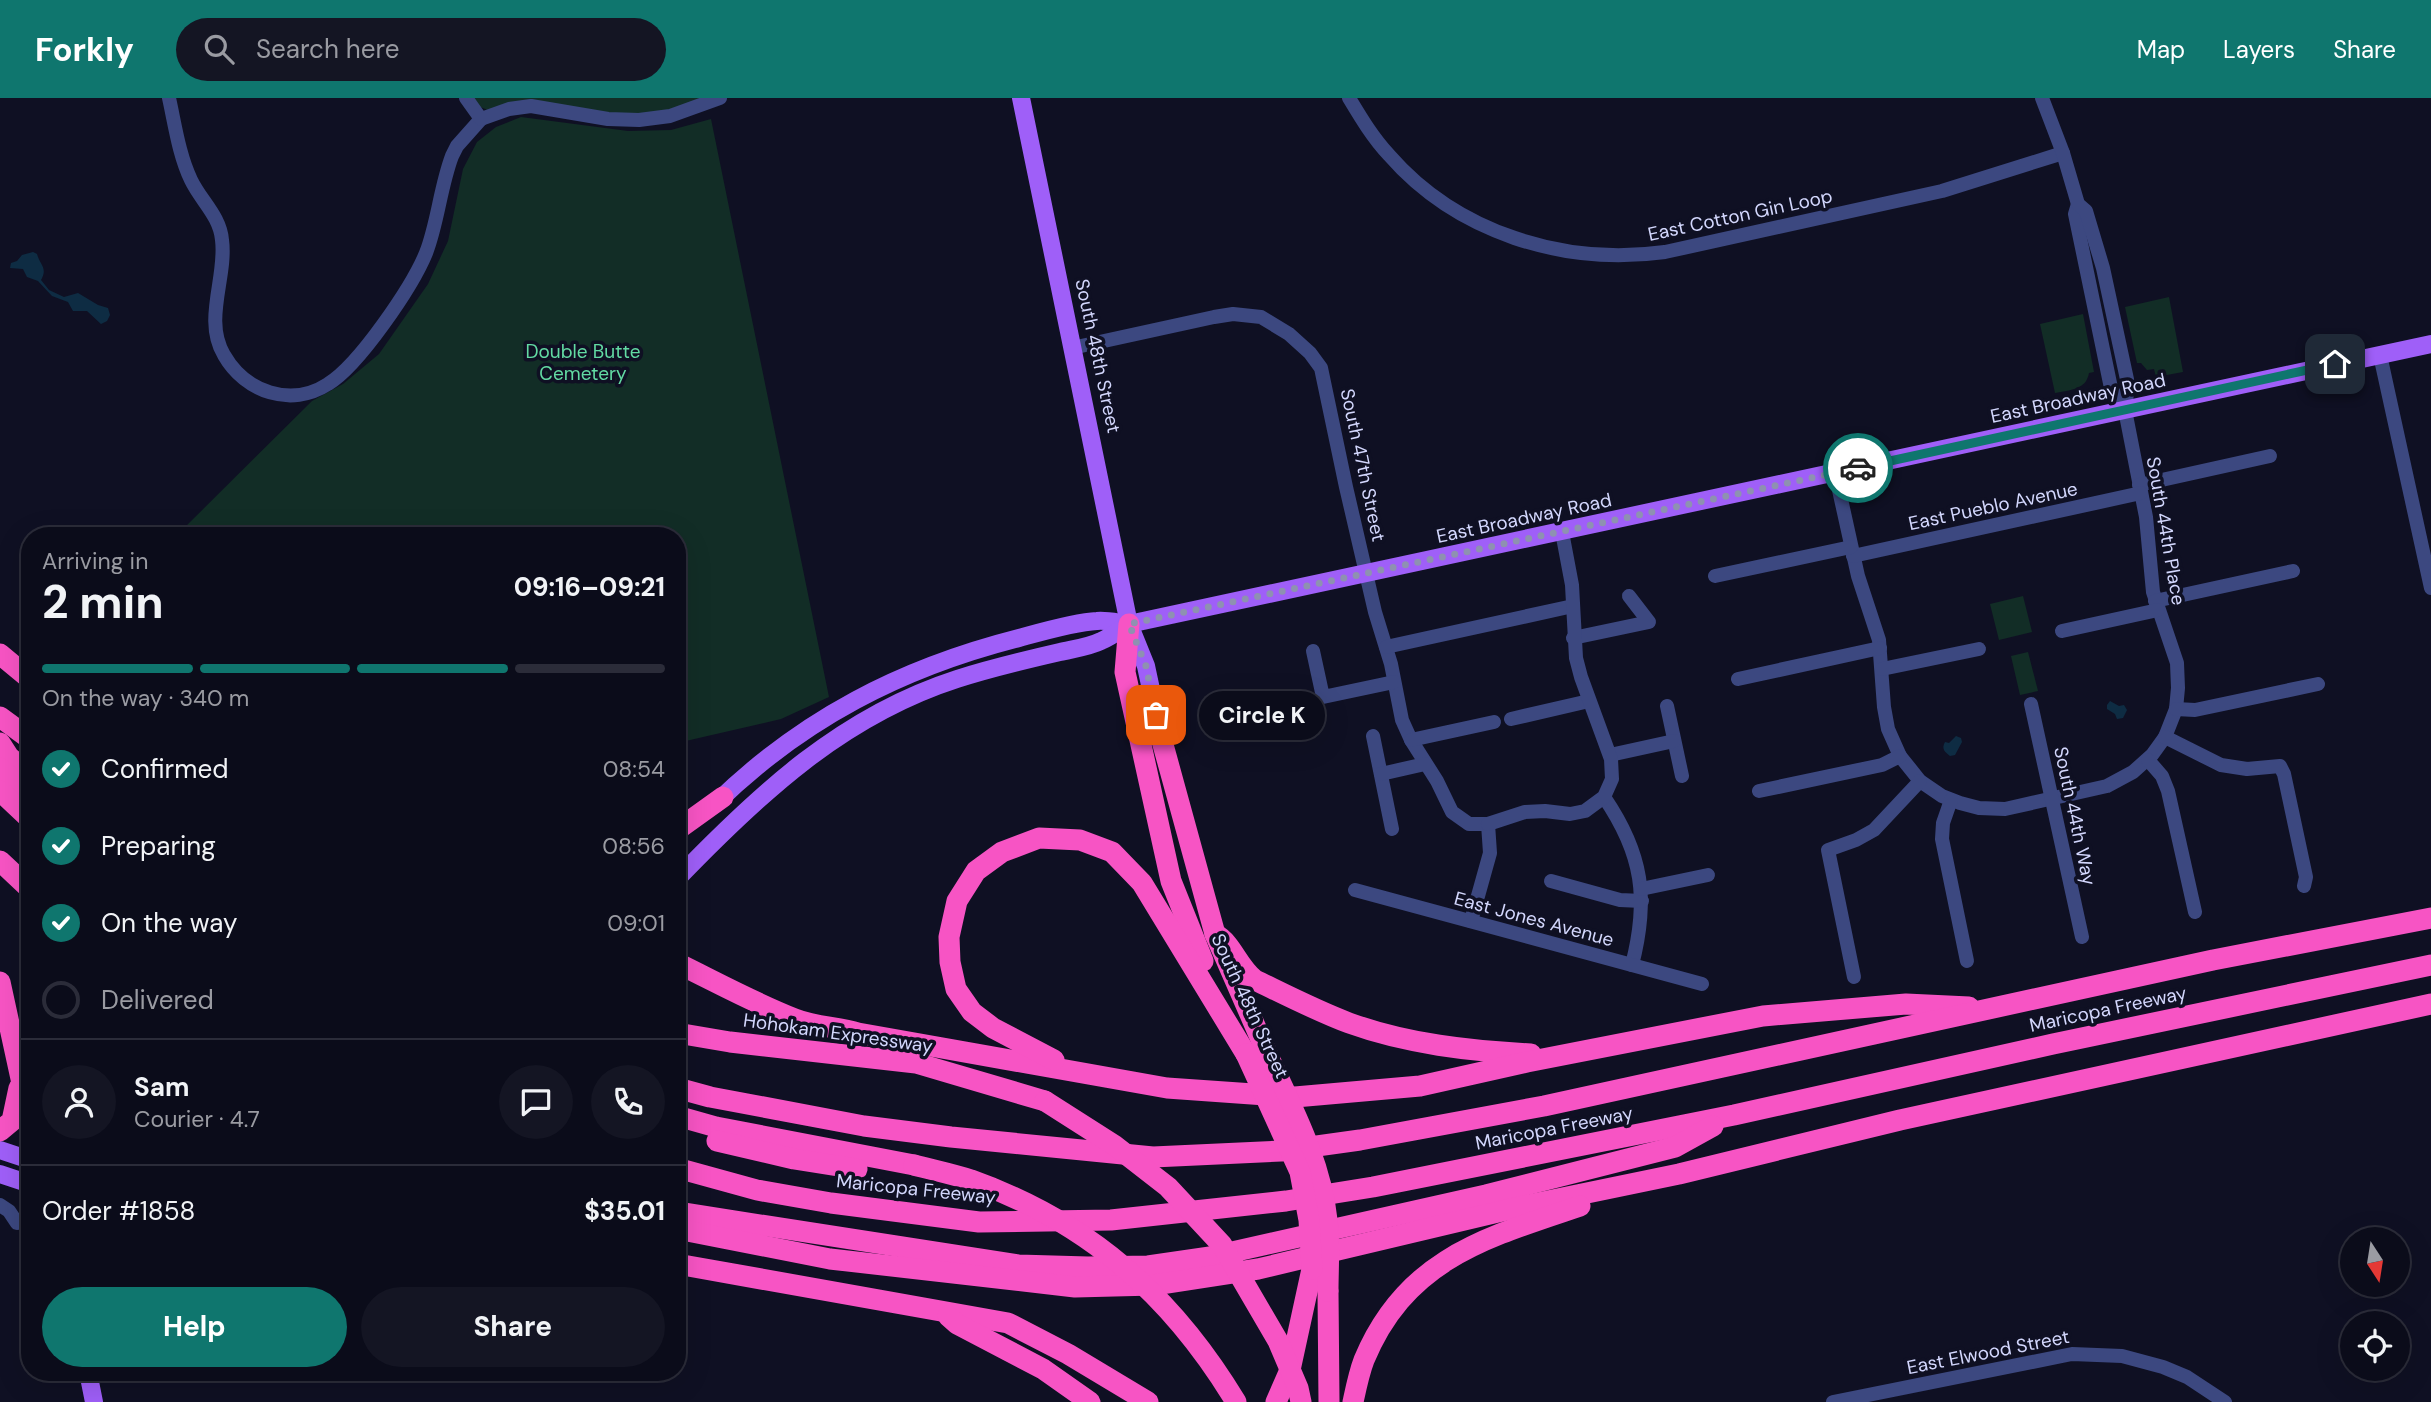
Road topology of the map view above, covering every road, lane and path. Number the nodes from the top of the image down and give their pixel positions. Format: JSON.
{"nodes":[{"id":1,"x":169,"y":98,"type":"edge"},
{"id":2,"x":466,"y":98,"type":"edge"},
{"id":3,"x":720,"y":98,"type":"edge"},
{"id":4,"x":1021,"y":98,"type":"edge"},
{"id":5,"x":1349,"y":98,"type":"edge"},
{"id":6,"x":2042,"y":98,"type":"edge"},
{"id":7,"x":481,"y":120,"type":"junction"},
{"id":8,"x":2063,"y":153,"type":"junction"},
{"id":9,"x":2431,"y":344,"type":"edge"},
{"id":10,"x":1072,"y":348,"type":"junction"},
{"id":11,"x":2380,"y":355,"type":"junction"},
{"id":12,"x":2125,"y":410,"type":"junction"},
{"id":13,"x":2270,"y":456,"type":"dead end"},
{"id":14,"x":1835,"y":472,"type":"junction"},
{"id":15,"x":2140,"y":489,"type":"junction"},
{"id":16,"x":1562,"y":532,"type":"junction"},
{"id":17,"x":1852,"y":551,"type":"junction"},
{"id":18,"x":2293,"y":571,"type":"dead end"},
{"id":19,"x":1367,"y":573,"type":"junction"},
{"id":20,"x":1715,"y":576,"type":"dead end"},
{"id":21,"x":2431,"y":588,"type":"edge"},
{"id":22,"x":1629,"y":596,"type":"dead end"},
{"id":23,"x":2157,"y":605,"type":"junction"},
{"id":24,"x":1573,"y":606,"type":"junction"},
{"id":25,"x":1129,"y":624,"type":"junction"},
{"id":26,"x":2062,"y":631,"type":"dead end"},
{"id":27,"x":1573,"y":638,"type":"junction"},
{"id":28,"x":1386,"y":647,"type":"junction"},
{"id":29,"x":1880,"y":648,"type":"junction"},
{"id":30,"x":1979,"y":649,"type":"dead end"},
{"id":31,"x":1313,"y":650,"type":"dead end"},
{"id":32,"x":0,"y":654,"type":"edge"},
{"id":33,"x":1882,"y":669,"type":"junction"},
{"id":34,"x":21,"y":672,"type":"edge"},
{"id":35,"x":1738,"y":679,"type":"dead end"},
{"id":36,"x":1394,"y":682,"type":"junction"},
{"id":37,"x":2318,"y":684,"type":"dead end"},
{"id":38,"x":1590,"y":701,"type":"junction"},
{"id":39,"x":2031,"y":704,"type":"dead end"},
{"id":40,"x":1667,"y":706,"type":"dead end"},
{"id":41,"x":2176,"y":709,"type":"junction"},
{"id":42,"x":0,"y":717,"type":"edge"},
{"id":43,"x":1511,"y":719,"type":"dead end"},
{"id":44,"x":1494,"y":722,"type":"dead end"},
{"id":45,"x":21,"y":732,"type":"edge"},
{"id":46,"x":1373,"y":736,"type":"dead end"},
{"id":47,"x":2165,"y":737,"type":"junction"},
{"id":48,"x":1411,"y":740,"type":"junction"},
{"id":49,"x":1162,"y":741,"type":"joint"},
{"id":50,"x":1674,"y":741,"type":"junction"},
{"id":51,"x":0,"y":743,"type":"edge"},
{"id":52,"x":1610,"y":755,"type":"junction"},
{"id":53,"x":1900,"y":756,"type":"junction"},
{"id":54,"x":2148,"y":760,"type":"junction"},
{"id":55,"x":1425,"y":764,"type":"junction"},
{"id":56,"x":21,"y":767,"type":"edge"},
{"id":57,"x":0,"y":768,"type":"edge"},
{"id":58,"x":1381,"y":774,"type":"junction"},
{"id":59,"x":1682,"y":776,"type":"dead end"},
{"id":60,"x":1920,"y":781,"type":"junction"},
{"id":61,"x":21,"y":788,"type":"edge"},
{"id":62,"x":1759,"y":791,"type":"dead end"},
{"id":63,"x":0,"y":792,"type":"edge"},
{"id":64,"x":723,"y":797,"type":"junction"},
{"id":65,"x":1604,"y":797,"type":"junction"},
{"id":66,"x":2052,"y":799,"type":"junction"},
{"id":67,"x":1951,"y":800,"type":"junction"},
{"id":68,"x":21,"y":811,"type":"edge"},
{"id":69,"x":686,"y":824,"type":"edge"},
{"id":70,"x":1488,"y":824,"type":"junction"},
{"id":71,"x":1392,"y":829,"type":"dead end"},
{"id":72,"x":686,"y":832,"type":"edge"},
{"id":73,"x":0,"y":861,"type":"edge"},
{"id":74,"x":686,"y":870,"type":"edge"},
{"id":75,"x":1708,"y":875,"type":"dead end"},
{"id":76,"x":21,"y":881,"type":"edge"},
{"id":77,"x":1551,"y":881,"type":"dead end"},
{"id":78,"x":2304,"y":886,"type":"dead end"},
{"id":79,"x":1355,"y":890,"type":"dead end"},
{"id":80,"x":1641,"y":895,"type":"junction"},
{"id":81,"x":2195,"y":912,"type":"dead end"},
{"id":82,"x":2431,"y":918,"type":"edge"},
{"id":83,"x":1471,"y":921,"type":"junction"},
{"id":84,"x":1215,"y":934,"type":"junction"},
{"id":85,"x":2082,"y":937,"type":"dead end"},
{"id":86,"x":1968,"y":961,"type":"dead end"},
{"id":87,"x":686,"y":963,"type":"edge"},
{"id":88,"x":1632,"y":965,"type":"junction"},
{"id":89,"x":2431,"y":965,"type":"edge"},
{"id":90,"x":686,"y":967,"type":"edge"},
{"id":91,"x":698,"y":973,"type":"junction"},
{"id":92,"x":1854,"y":977,"type":"dead end"},
{"id":93,"x":0,"y":982,"type":"edge"},
{"id":94,"x":1702,"y":984,"type":"dead end"},
{"id":95,"x":2431,"y":1004,"type":"edge"},
{"id":96,"x":1999,"y":1008,"type":"junction"},
{"id":97,"x":686,"y":1035,"type":"edge"},
{"id":98,"x":1256,"y":1052,"type":"junction"},
{"id":99,"x":1560,"y":1055,"type":"junction"},
{"id":100,"x":1075,"y":1071,"type":"junction"},
{"id":101,"x":21,"y":1079,"type":"joint"},
{"id":102,"x":686,"y":1090,"type":"edge"},
{"id":103,"x":1734,"y":1115,"type":"junction"},
{"id":104,"x":686,"y":1119,"type":"edge"},
{"id":105,"x":0,"y":1131,"type":"edge"},
{"id":106,"x":686,"y":1133,"type":"edge"},
{"id":107,"x":0,"y":1150,"type":"edge"},
{"id":108,"x":21,"y":1157,"type":"edge"},
{"id":109,"x":686,"y":1170,"type":"edge"},
{"id":110,"x":907,"y":1170,"type":"junction"},
{"id":111,"x":0,"y":1174,"type":"edge"},
{"id":112,"x":1679,"y":1174,"type":"junction"},
{"id":113,"x":21,"y":1181,"type":"edge"},
{"id":114,"x":0,"y":1205,"type":"edge"},
{"id":115,"x":686,"y":1213,"type":"edge"},
{"id":116,"x":17,"y":1223,"type":"dead end"},
{"id":117,"x":686,"y":1231,"type":"edge"},
{"id":118,"x":686,"y":1267,"type":"edge"},
{"id":119,"x":944,"y":1312,"type":"junction"},
{"id":120,"x":90,"y":1381,"type":"edge"},
{"id":121,"x":94,"y":1402,"type":"edge"},
{"id":122,"x":1090,"y":1402,"type":"edge"},
{"id":123,"x":1148,"y":1402,"type":"edge"},
{"id":124,"x":1222,"y":1402,"type":"edge"},
{"id":125,"x":1236,"y":1402,"type":"edge"},
{"id":126,"x":1276,"y":1402,"type":"edge"},
{"id":127,"x":1301,"y":1402,"type":"edge"},
{"id":128,"x":1329,"y":1402,"type":"edge"},
{"id":129,"x":1353,"y":1402,"type":"edge"},
{"id":130,"x":1833,"y":1402,"type":"edge"},
{"id":131,"x":2225,"y":1402,"type":"edge"}],
"edges":[{"from":1,"to":7,"type":"street"},
{"from":2,"to":7,"type":"street"},
{"from":3,"to":7,"type":"street"},
{"from":4,"to":10,"type":"main road","name":"South 48th Street"},
{"from":5,"to":8,"type":"street","name":"East Cotton Gin Loop"},
{"from":6,"to":8,"type":"street","name":"South 44th Place"},
{"from":8,"to":12,"type":"street","name":"South 44th Place"},
{"from":9,"to":11,"type":"main road","name":"East Broadway Road"},
{"from":10,"to":19,"type":"street","name":"South 47th Street"},
{"from":10,"to":25,"type":"main road","name":"South 48th Street"},
{"from":11,"to":12,"type":"main road","name":"East Broadway Road"},
{"from":11,"to":21,"type":"street"},
{"from":12,"to":14,"type":"main road","name":"East Broadway Road"},
{"from":12,"to":15,"type":"street","name":"South 44th Place"},
{"from":13,"to":15,"type":"street","name":"East Pueblo Avenue"},
{"from":14,"to":16,"type":"main road","name":"East Broadway Road"},
{"from":14,"to":17,"type":"street","name":"South 44th Place"},
{"from":15,"to":17,"type":"street","name":"East Pueblo Avenue"},
{"from":15,"to":23,"type":"street","name":"South 44th Place"},
{"from":16,"to":19,"type":"main road","name":"East Broadway Road"},
{"from":16,"to":24,"type":"street"},
{"from":17,"to":20,"type":"street","name":"East Pueblo Avenue"},
{"from":17,"to":29,"type":"street","name":"South 44th Place"},
{"from":18,"to":23,"type":"street"},
{"from":19,"to":25,"type":"main road","name":"East Broadway Road"},
{"from":19,"to":28,"type":"street","name":"South 47th Street"},
{"from":22,"to":27,"type":"street"},
{"from":23,"to":26,"type":"street"},
{"from":23,"to":41,"type":"street","name":"South 44th Place"},
{"from":24,"to":27,"type":"street"},
{"from":24,"to":28,"type":"street"},
{"from":25,"to":49,"type":"main road","name":"South 48th Street"},
{"from":25,"to":64,"type":"main road","name":"East Broadway Road"},
{"from":25,"to":74,"type":"main road"},
{"from":25,"to":98,"type":"highway","name":"South 48th Street"},
{"from":27,"to":38,"type":"street"},
{"from":28,"to":36,"type":"street","name":"South 47th Street"},
{"from":29,"to":33,"type":"street","name":"South 44th Place"},
{"from":29,"to":35,"type":"street"},
{"from":30,"to":33,"type":"street"},
{"from":31,"to":36,"type":"street"},
{"from":32,"to":34,"type":"highway"},
{"from":33,"to":53,"type":"street","name":"South 44th Place"},
{"from":36,"to":48,"type":"street","name":"South 47th Street"},
{"from":37,"to":41,"type":"street"},
{"from":38,"to":43,"type":"street"},
{"from":38,"to":52,"type":"street"},
{"from":39,"to":66,"type":"street","name":"South 44th Way"},
{"from":40,"to":50,"type":"street"},
{"from":41,"to":47,"type":"street","name":"South 44th Place"},
{"from":42,"to":45,"type":"highway"},
{"from":44,"to":48,"type":"street"},
{"from":46,"to":58,"type":"street"},
{"from":47,"to":54,"type":"street","name":"South 44th Place"},
{"from":47,"to":78,"type":"street"},
{"from":48,"to":55,"type":"street","name":"South 47th Street"},
{"from":49,"to":84,"type":"highway","name":"South 48th Street"},
{"from":50,"to":52,"type":"street"},
{"from":50,"to":59,"type":"street"},
{"from":51,"to":56,"type":"highway"},
{"from":52,"to":65,"type":"street"},
{"from":53,"to":60,"type":"street","name":"South 44th Place"},
{"from":53,"to":62,"type":"street"},
{"from":54,"to":66,"type":"street","name":"South 44th Place"},
{"from":54,"to":81,"type":"street"},
{"from":55,"to":58,"type":"street"},
{"from":55,"to":70,"type":"street","name":"South 47th Street"},
{"from":57,"to":61,"type":"highway"},
{"from":58,"to":71,"type":"street"},
{"from":60,"to":67,"type":"street","name":"South 44th Place"},
{"from":60,"to":92,"type":"street"},
{"from":63,"to":68,"type":"highway"},
{"from":64,"to":69,"type":"highway"},
{"from":64,"to":72,"type":"main road","name":"East Broadway Road"},
{"from":65,"to":70,"type":"street"},
{"from":65,"to":80,"type":"street"},
{"from":66,"to":67,"type":"street","name":"South 44th Place"},
{"from":66,"to":85,"type":"street","name":"South 44th Way"},
{"from":67,"to":86,"type":"street"},
{"from":70,"to":83,"type":"street"},
{"from":73,"to":76,"type":"highway"},
{"from":75,"to":80,"type":"street"},
{"from":77,"to":80,"type":"street"},
{"from":79,"to":83,"type":"street","name":"East Jones Avenue"},
{"from":80,"to":88,"type":"street"},
{"from":82,"to":96,"type":"highway","name":"Maricopa Freeway"},
{"from":83,"to":88,"type":"street","name":"East Jones Avenue"},
{"from":84,"to":98,"type":"highway","name":"South 48th Street"},
{"from":84,"to":99,"type":"highway"},
{"from":87,"to":91,"type":"highway"},
{"from":88,"to":94,"type":"street","name":"East Jones Avenue"},
{"from":89,"to":103,"type":"highway","name":"Maricopa Freeway"},
{"from":90,"to":91,"type":"highway"},
{"from":91,"to":100,"type":"highway"},
{"from":93,"to":101,"type":"highway"},
{"from":95,"to":112,"type":"highway"},
{"from":96,"to":99,"type":"highway"},
{"from":96,"to":102,"type":"highway","name":"Maricopa Freeway"},
{"from":97,"to":127,"type":"highway","name":"Hohokam Expressway","bridge":true},
{"from":98,"to":100,"type":"highway"},
{"from":98,"to":126,"type":"highway","name":"South 48th Street","bridge":true},
{"from":98,"to":128,"type":"highway","name":"South 48th Street","bridge":true},
{"from":99,"to":100,"type":"highway"},
{"from":101,"to":105,"type":"highway"},
{"from":103,"to":109,"type":"highway","name":"Maricopa Freeway"},
{"from":103,"to":115,"type":"highway"},
{"from":104,"to":110,"type":"highway"},
{"from":106,"to":110,"type":"highway"},
{"from":107,"to":108,"type":"main road"},
{"from":110,"to":124,"type":"highway"},
{"from":110,"to":125,"type":"highway","bridge":true},
{"from":111,"to":113,"type":"main road"},
{"from":112,"to":117,"type":"highway"},
{"from":112,"to":129,"type":"highway"},
{"from":114,"to":116,"type":"street"},
{"from":118,"to":119,"type":"highway"},
{"from":119,"to":122,"type":"highway"},
{"from":119,"to":123,"type":"highway"},
{"from":120,"to":121,"type":"main road"},
{"from":130,"to":131,"type":"street","name":"East Elwood Street"}]}
